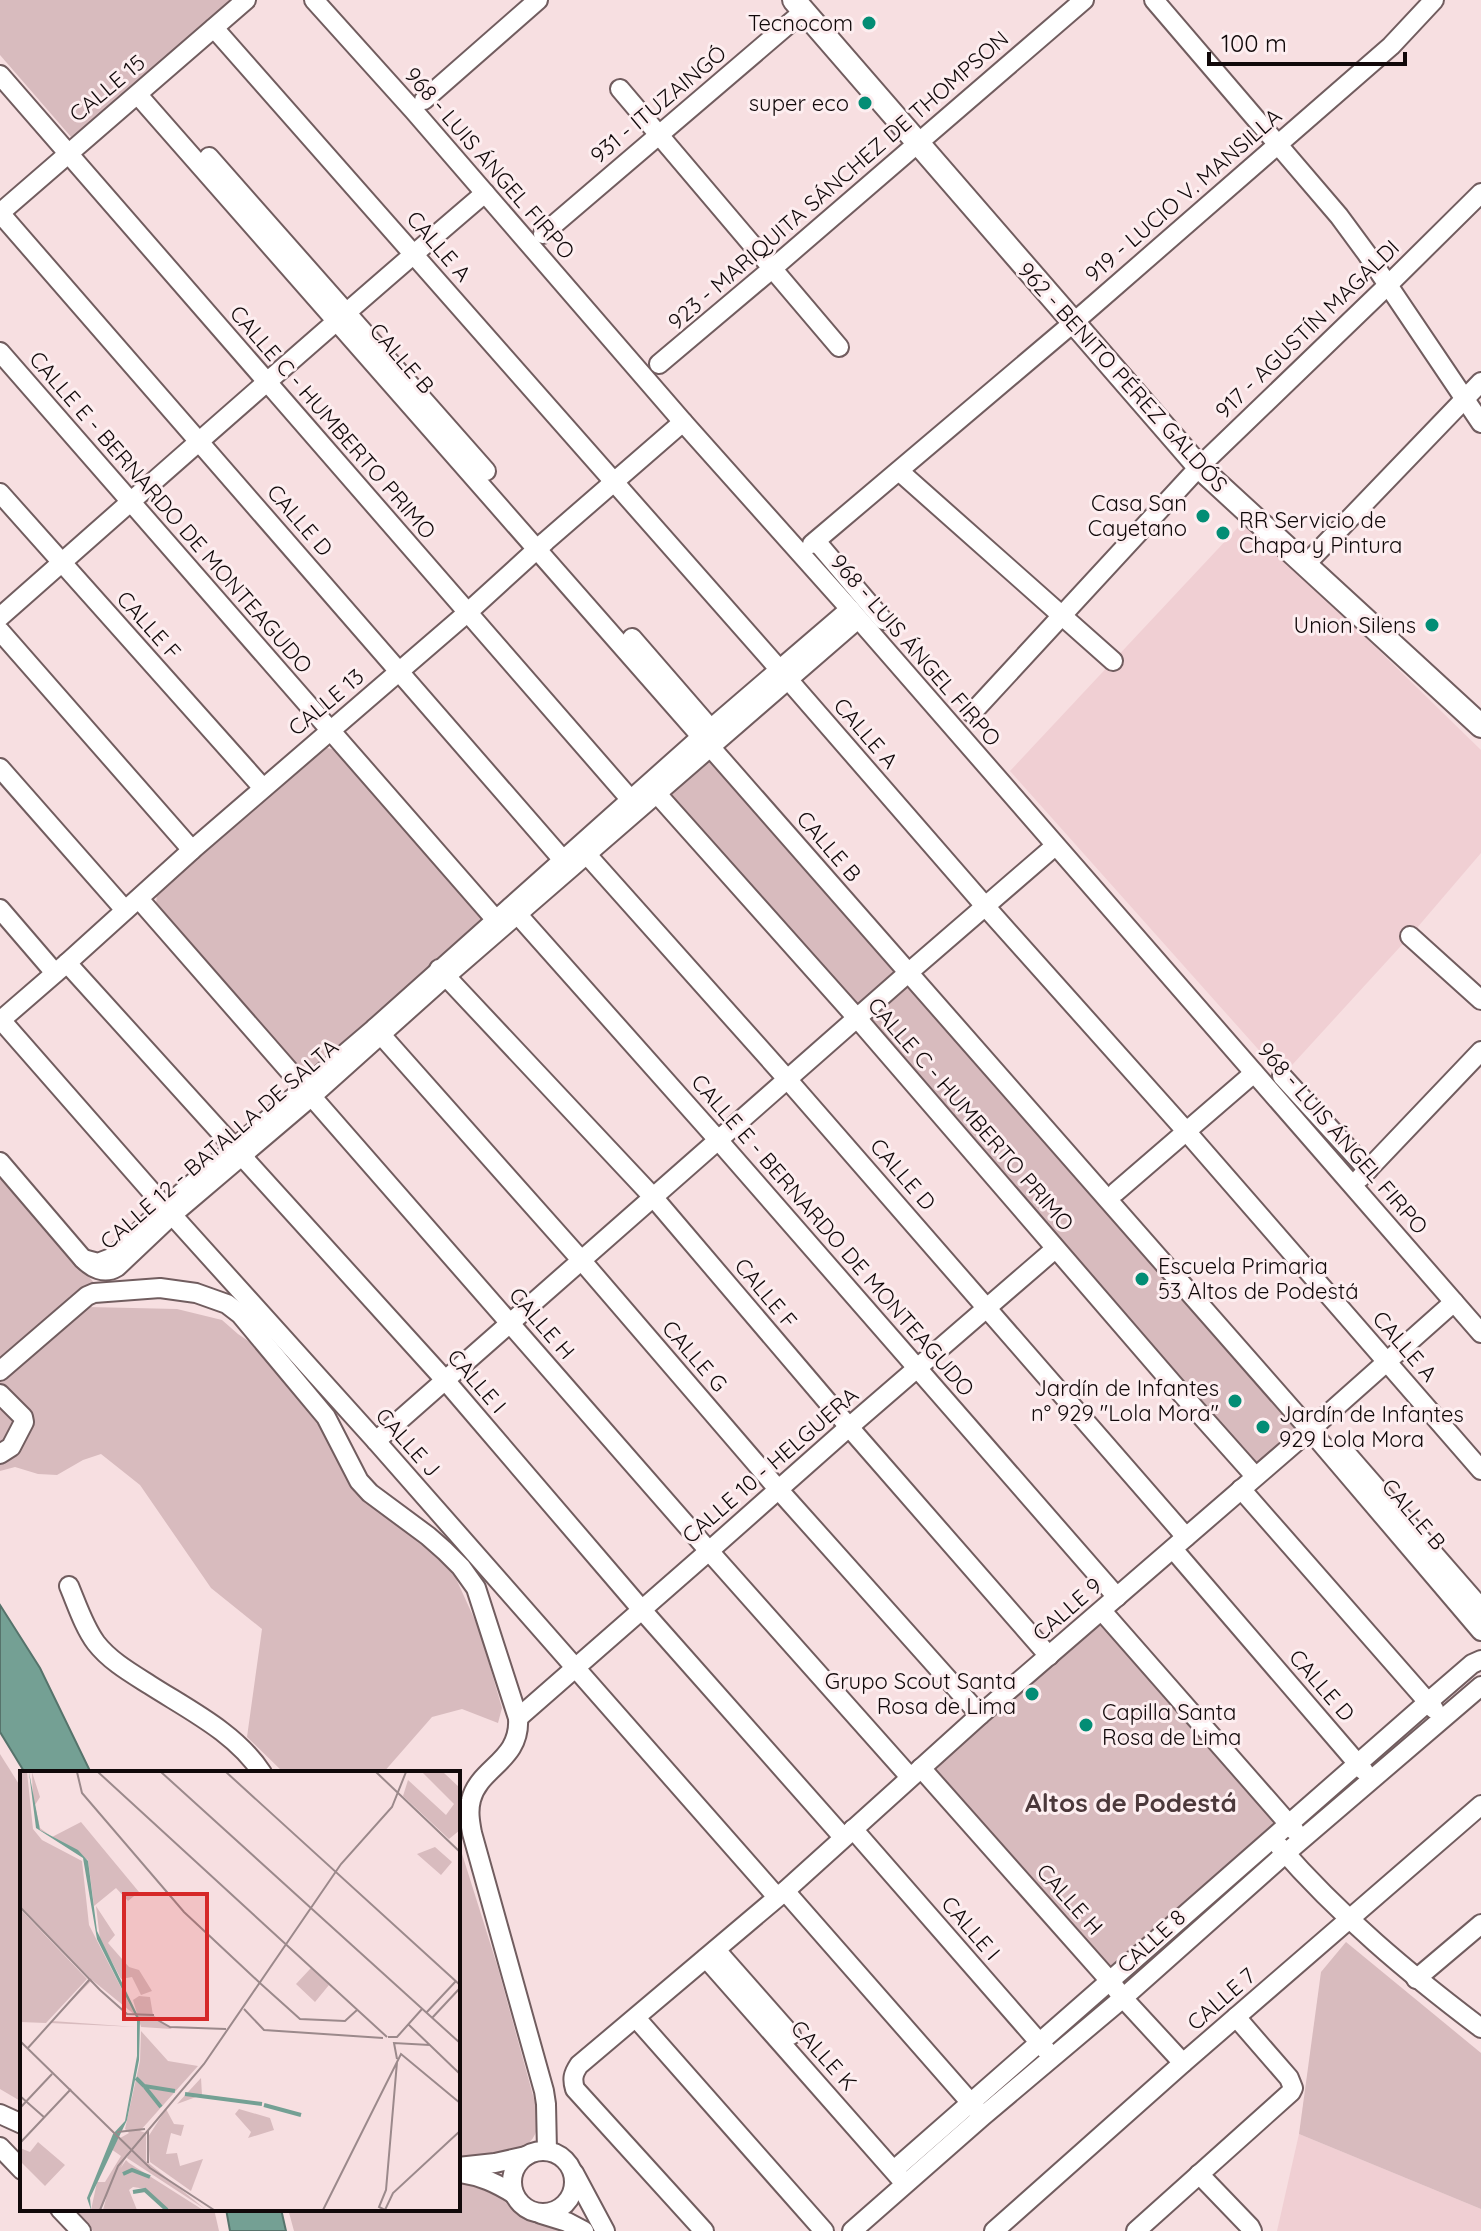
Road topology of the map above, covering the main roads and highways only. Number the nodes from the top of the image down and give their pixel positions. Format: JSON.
{"nodes":[{"id":1,"x":799,"y":6,"type":"edge"},
{"id":2,"x":1481,"y":726,"type":"edge"}],
"edges":[{"from":1,"to":2,"type":"main road","name":"962 - BENITO PÉREZ GALDÓS"}]}
